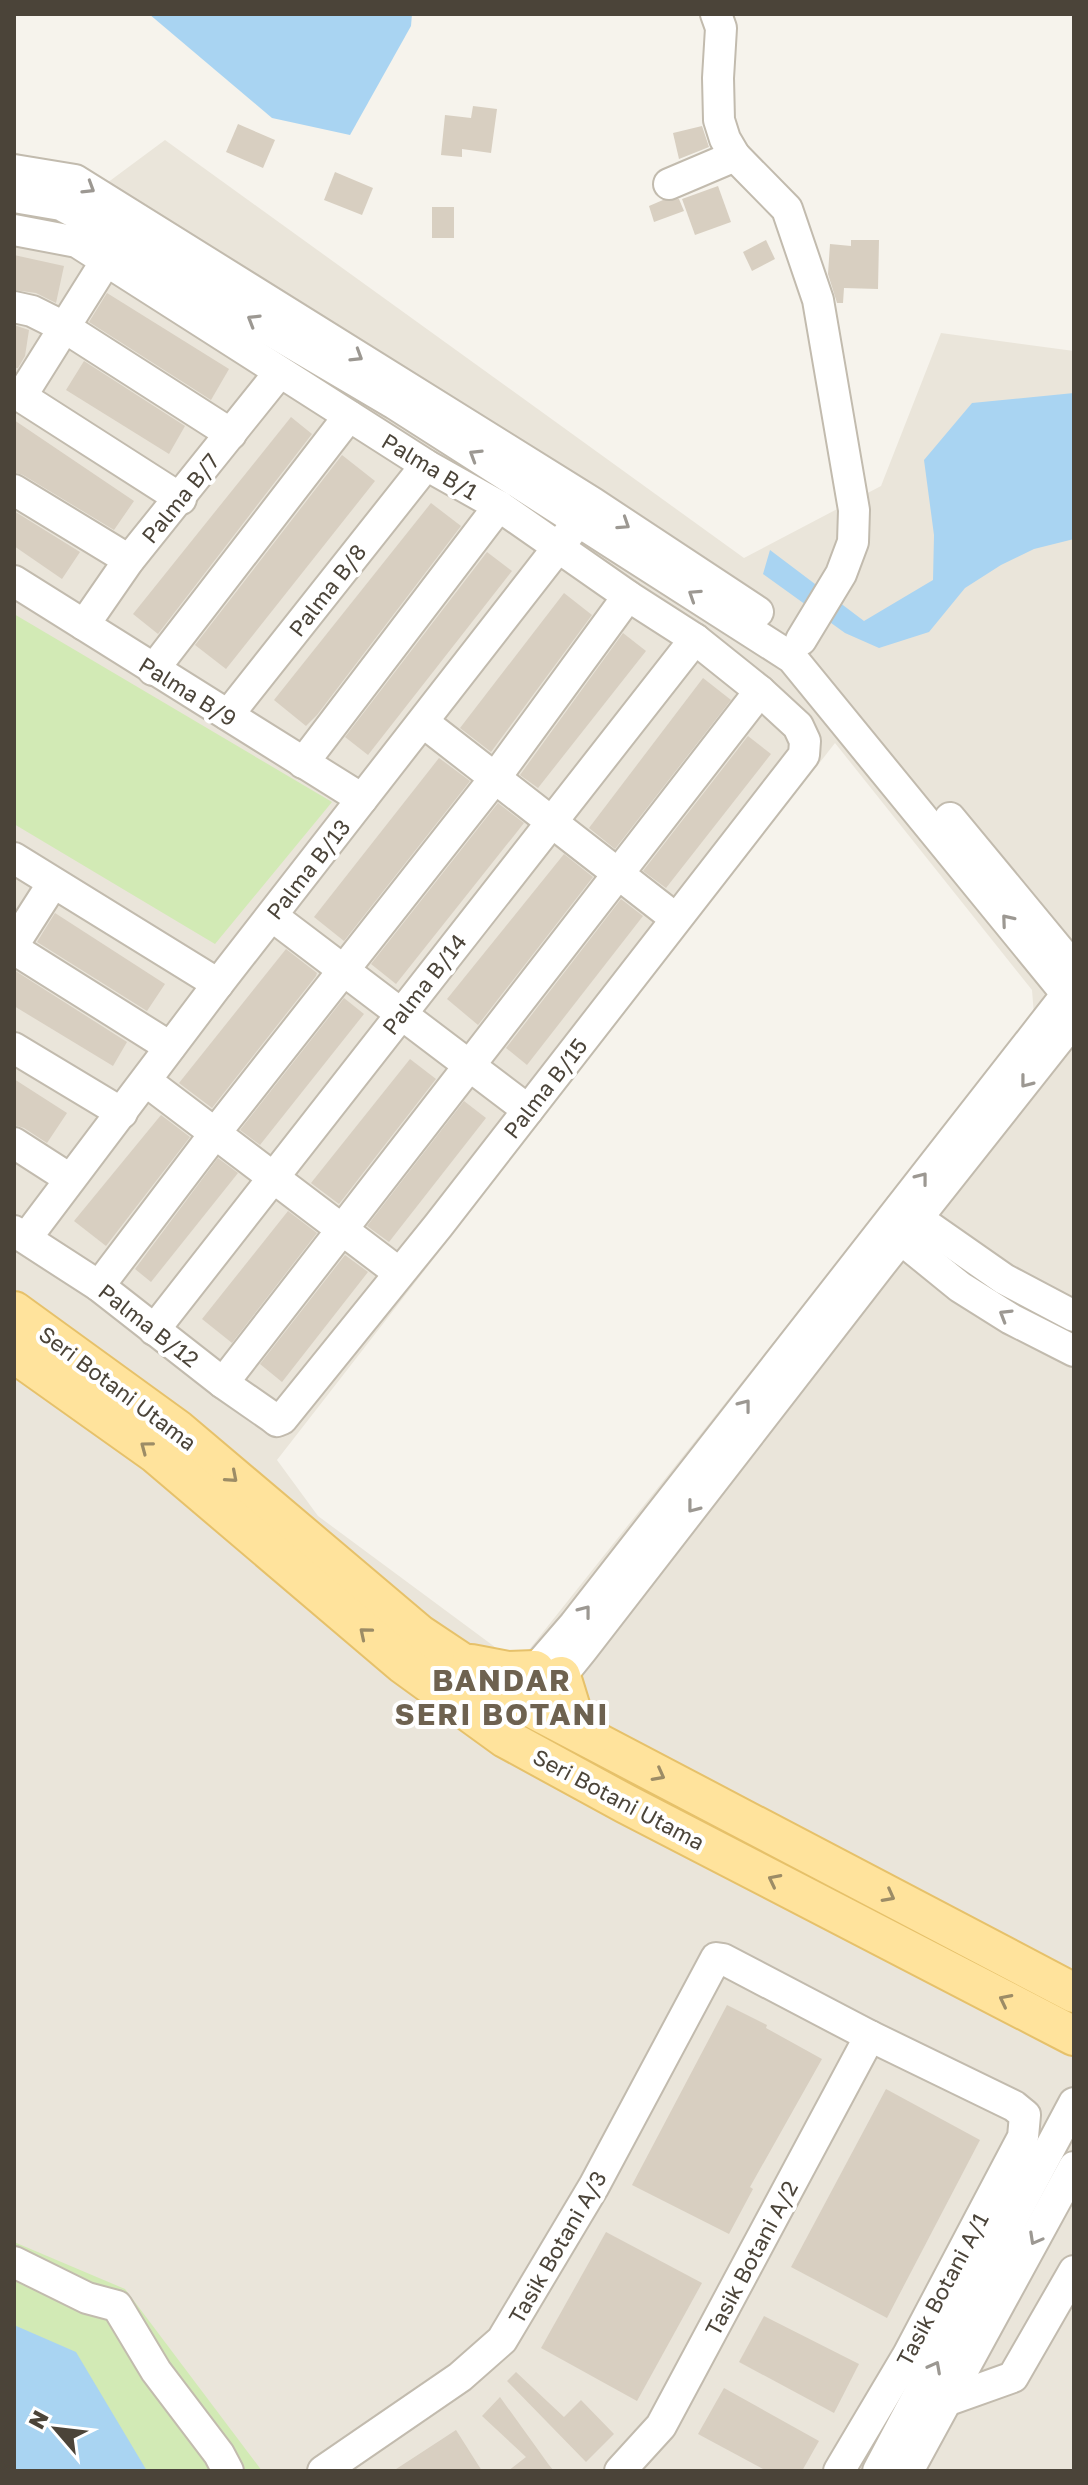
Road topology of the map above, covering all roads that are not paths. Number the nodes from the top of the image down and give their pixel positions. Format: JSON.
{"nodes":[{"id":1,"x":716,"y":14,"type":"edge"},
{"id":2,"x":735,"y":156,"type":"junction"},
{"id":3,"x":14,"y":170,"type":"edge"},
{"id":4,"x":669,"y":184,"type":"dead end"},
{"id":5,"x":14,"y":197,"type":"edge"},
{"id":6,"x":14,"y":230,"type":"edge"},
{"id":7,"x":106,"y":261,"type":"junction"},
{"id":8,"x":14,"y":307,"type":"edge"},
{"id":9,"x":64,"y":327,"type":"junction"},
{"id":10,"x":279,"y":373,"type":"junction"},
{"id":11,"x":18,"y":393,"type":"edge"},
{"id":12,"x":349,"y":416,"type":"junction"},
{"id":13,"x":231,"y":434,"type":"junction"},
{"id":14,"x":426,"y":465,"type":"junction"},
{"id":15,"x":14,"y":490,"type":"edge"},
{"id":16,"x":181,"y":499,"type":"junction"},
{"id":17,"x":499,"y":506,"type":"junction"},
{"id":18,"x":586,"y":512,"type":"junction"},
{"id":19,"x":559,"y":547,"type":"junction"},
{"id":20,"x":129,"y":560,"type":"junction"},
{"id":21,"x":14,"y":581,"type":"edge"},
{"id":22,"x":628,"y":596,"type":"junction"},
{"id":23,"x":84,"y":625,"type":"junction"},
{"id":24,"x":806,"y":632,"type":"junction"},
{"id":25,"x":695,"y":639,"type":"junction"},
{"id":26,"x":153,"y":670,"type":"junction"},
{"id":27,"x":760,"y":691,"type":"junction"},
{"id":28,"x":228,"y":715,"type":"junction"},
{"id":29,"x":423,"y":722,"type":"junction"},
{"id":30,"x":804,"y":755,"type":"joint"},
{"id":31,"x":303,"y":763,"type":"junction"},
{"id":32,"x":495,"y":778,"type":"junction"},
{"id":33,"x":362,"y":799,"type":"junction"},
{"id":34,"x":553,"y":821,"type":"junction"},
{"id":35,"x":14,"y":858,"type":"edge"},
{"id":36,"x":619,"y":873,"type":"junction"},
{"id":37,"x":53,"y":883,"type":"junction"},
{"id":38,"x":272,"y":916,"type":"junction"},
{"id":39,"x":675,"y":918,"type":"junction"},
{"id":40,"x":14,"y":947,"type":"edge"},
{"id":41,"x":345,"y":970,"type":"junction"},
{"id":42,"x":1067,"y":979,"type":"edge"},
{"id":43,"x":218,"y":984,"type":"junction"},
{"id":44,"x":401,"y":1014,"type":"junction"},
{"id":45,"x":170,"y":1047,"type":"junction"},
{"id":46,"x":14,"y":1048,"type":"edge"},
{"id":47,"x":470,"y":1065,"type":"junction"},
{"id":48,"x":146,"y":1081,"type":"junction"},
{"id":49,"x":528,"y":1110,"type":"junction"},
{"id":50,"x":122,"y":1113,"type":"junction"},
{"id":51,"x":216,"y":1132,"type":"junction"},
{"id":52,"x":14,"y":1143,"type":"edge"},
{"id":53,"x":274,"y":1176,"type":"junction"},
{"id":54,"x":70,"y":1179,"type":"junction"},
{"id":55,"x":900,"y":1222,"type":"junction"},
{"id":56,"x":344,"y":1228,"type":"junction"},
{"id":57,"x":20,"y":1234,"type":"edge"},
{"id":58,"x":398,"y":1272,"type":"junction"},
{"id":59,"x":99,"y":1286,"type":"junction"},
{"id":60,"x":14,"y":1311,"type":"edge"},
{"id":61,"x":1074,"y":1316,"type":"edge"},
{"id":62,"x":154,"y":1330,"type":"junction"},
{"id":63,"x":1074,"y":1351,"type":"edge"},
{"id":64,"x":14,"y":1353,"type":"edge"},
{"id":65,"x":223,"y":1383,"type":"junction"},
{"id":66,"x":282,"y":1419,"type":"joint"},
{"id":67,"x":427,"y":1681,"type":"junction"},
{"id":68,"x":540,"y":1684,"type":"junction"},
{"id":69,"x":535,"y":1755,"type":"junction"},
{"id":70,"x":1074,"y":1993,"type":"edge"},
{"id":71,"x":870,"y":2036,"type":"junction"},
{"id":72,"x":1074,"y":2036,"type":"edge"},
{"id":73,"x":1074,"y":2103,"type":"edge"},
{"id":74,"x":1067,"y":2166,"type":"edge"},
{"id":75,"x":14,"y":2262,"type":"edge"},
{"id":76,"x":1074,"y":2271,"type":"edge"},
{"id":77,"x":946,"y":2401,"type":"junction"},
{"id":78,"x":900,"y":2469,"type":"edge"},
{"id":79,"x":228,"y":2471,"type":"edge"},
{"id":80,"x":323,"y":2471,"type":"edge"},
{"id":81,"x":620,"y":2471,"type":"edge"},
{"id":82,"x":839,"y":2471,"type":"edge"}],
"edges":[{"from":1,"to":2,"type":"street"},
{"from":2,"to":4,"type":"street"},
{"from":2,"to":24,"type":"street"},
{"from":3,"to":18,"type":"street","one_way":true},
{"from":18,"to":5,"type":"street","one_way":true},
{"from":6,"to":7,"type":"street","name":"Palma B/1"},
{"from":7,"to":9,"type":"street"},
{"from":7,"to":10,"type":"street","name":"Palma B/1"},
{"from":8,"to":9,"type":"street"},
{"from":9,"to":11,"type":"street"},
{"from":9,"to":13,"type":"street"},
{"from":10,"to":12,"type":"street","name":"Palma B/1"},
{"from":10,"to":13,"type":"street","name":"Palma B/7"},
{"from":11,"to":16,"type":"street"},
{"from":12,"to":14,"type":"street","name":"Palma B/1"},
{"from":12,"to":26,"type":"street"},
{"from":13,"to":16,"type":"street","name":"Palma B/7"},
{"from":14,"to":17,"type":"street","name":"Palma B/1"},
{"from":14,"to":28,"type":"street","name":"Palma B/8"},
{"from":15,"to":20,"type":"street"},
{"from":16,"to":20,"type":"street","name":"Palma B/7"},
{"from":17,"to":19,"type":"street","name":"Palma B/1"},
{"from":17,"to":31,"type":"street"},
{"from":18,"to":19,"type":"street","name":"Palma B/13"},
{"from":18,"to":24,"type":"street","one_way":true},
{"from":42,"to":18,"type":"street","one_way":true},
{"from":19,"to":22,"type":"street","name":"Palma B/1"},
{"from":19,"to":29,"type":"street","name":"Palma B/13"},
{"from":20,"to":23,"type":"street","name":"Palma B/7"},
{"from":21,"to":23,"type":"street","name":"Palma B/9"},
{"from":22,"to":25,"type":"street","name":"Palma B/1"},
{"from":22,"to":32,"type":"street"},
{"from":23,"to":26,"type":"street","name":"Palma B/9"},
{"from":24,"to":42,"type":"street"},
{"from":25,"to":27,"type":"street","name":"Palma B/1"},
{"from":25,"to":34,"type":"street","name":"Palma B/14"},
{"from":26,"to":28,"type":"street","name":"Palma B/9"},
{"from":27,"to":30,"type":"street","name":"Palma B/1"},
{"from":27,"to":36,"type":"street"},
{"from":28,"to":31,"type":"street","name":"Palma B/9"},
{"from":29,"to":32,"type":"street"},
{"from":29,"to":33,"type":"street","name":"Palma B/13"},
{"from":30,"to":39,"type":"street","name":"Palma B/15"},
{"from":31,"to":33,"type":"street","name":"Palma B/9"},
{"from":32,"to":34,"type":"street"},
{"from":32,"to":41,"type":"street"},
{"from":33,"to":38,"type":"street","name":"Palma B/13"},
{"from":34,"to":36,"type":"street"},
{"from":34,"to":44,"type":"street","name":"Palma B/14"},
{"from":35,"to":37,"type":"street"},
{"from":36,"to":39,"type":"street"},
{"from":36,"to":47,"type":"street"},
{"from":37,"to":40,"type":"street"},
{"from":37,"to":43,"type":"street"},
{"from":38,"to":41,"type":"street"},
{"from":38,"to":43,"type":"street","name":"Palma B/13"},
{"from":39,"to":49,"type":"street","name":"Palma B/15"},
{"from":40,"to":45,"type":"street"},
{"from":41,"to":44,"type":"street"},
{"from":41,"to":51,"type":"street"},
{"from":42,"to":55,"type":"street","one_way":true},
{"from":55,"to":42,"type":"street","one_way":true},
{"from":43,"to":45,"type":"street","name":"Palma B/13"},
{"from":44,"to":47,"type":"street"},
{"from":44,"to":53,"type":"street","name":"Palma B/14"},
{"from":45,"to":48,"type":"street","name":"Palma B/13"},
{"from":46,"to":50,"type":"street"},
{"from":47,"to":49,"type":"street"},
{"from":47,"to":56,"type":"street"},
{"from":48,"to":50,"type":"street","name":"Palma B/13"},
{"from":48,"to":51,"type":"street"},
{"from":49,"to":58,"type":"street","name":"Palma B/15"},
{"from":50,"to":54,"type":"street","name":"Palma B/13"},
{"from":51,"to":53,"type":"street"},
{"from":51,"to":59,"type":"street"},
{"from":52,"to":54,"type":"street"},
{"from":53,"to":56,"type":"street"},
{"from":53,"to":62,"type":"street","name":"Palma B/14"},
{"from":54,"to":57,"type":"street","name":"Palma B/13"},
{"from":55,"to":61,"type":"street"},
{"from":63,"to":55,"type":"street","one_way":true},
{"from":55,"to":68,"type":"street"},
{"from":56,"to":58,"type":"street"},
{"from":56,"to":65,"type":"street"},
{"from":57,"to":59,"type":"street","name":"Palma B/12"},
{"from":58,"to":66,"type":"street","name":"Palma B/15"},
{"from":59,"to":62,"type":"street","name":"Palma B/12"},
{"from":60,"to":68,"type":"main road","name":"Seri Botani Utama","one_way":true},
{"from":62,"to":65,"type":"street","name":"Palma B/12"},
{"from":67,"to":64,"type":"main road","name":"Seri Botani Utama","one_way":true},
{"from":65,"to":66,"type":"street","name":"Palma B/12"},
{"from":67,"to":68,"type":"main road"},
{"from":67,"to":69,"type":"main road","name":"Seri Botani Utama"},
{"from":68,"to":69,"type":"main road"},
{"from":68,"to":70,"type":"main road","name":"Seri Botani Utama","one_way":true},
{"from":72,"to":69,"type":"main road","name":"Seri Botani Utama","one_way":true},
{"from":71,"to":80,"type":"street","name":"Tasik Botani A/3"},
{"from":71,"to":81,"type":"street","name":"Tasik Botani A/2"},
{"from":71,"to":82,"type":"street","name":"Tasik Botani A/1"},
{"from":73,"to":74,"type":"street"},
{"from":74,"to":77,"type":"street","one_way":true},
{"from":78,"to":74,"type":"street","one_way":true},
{"from":75,"to":79,"type":"street"},
{"from":76,"to":77,"type":"street"},
{"from":77,"to":78,"type":"street"}]}
